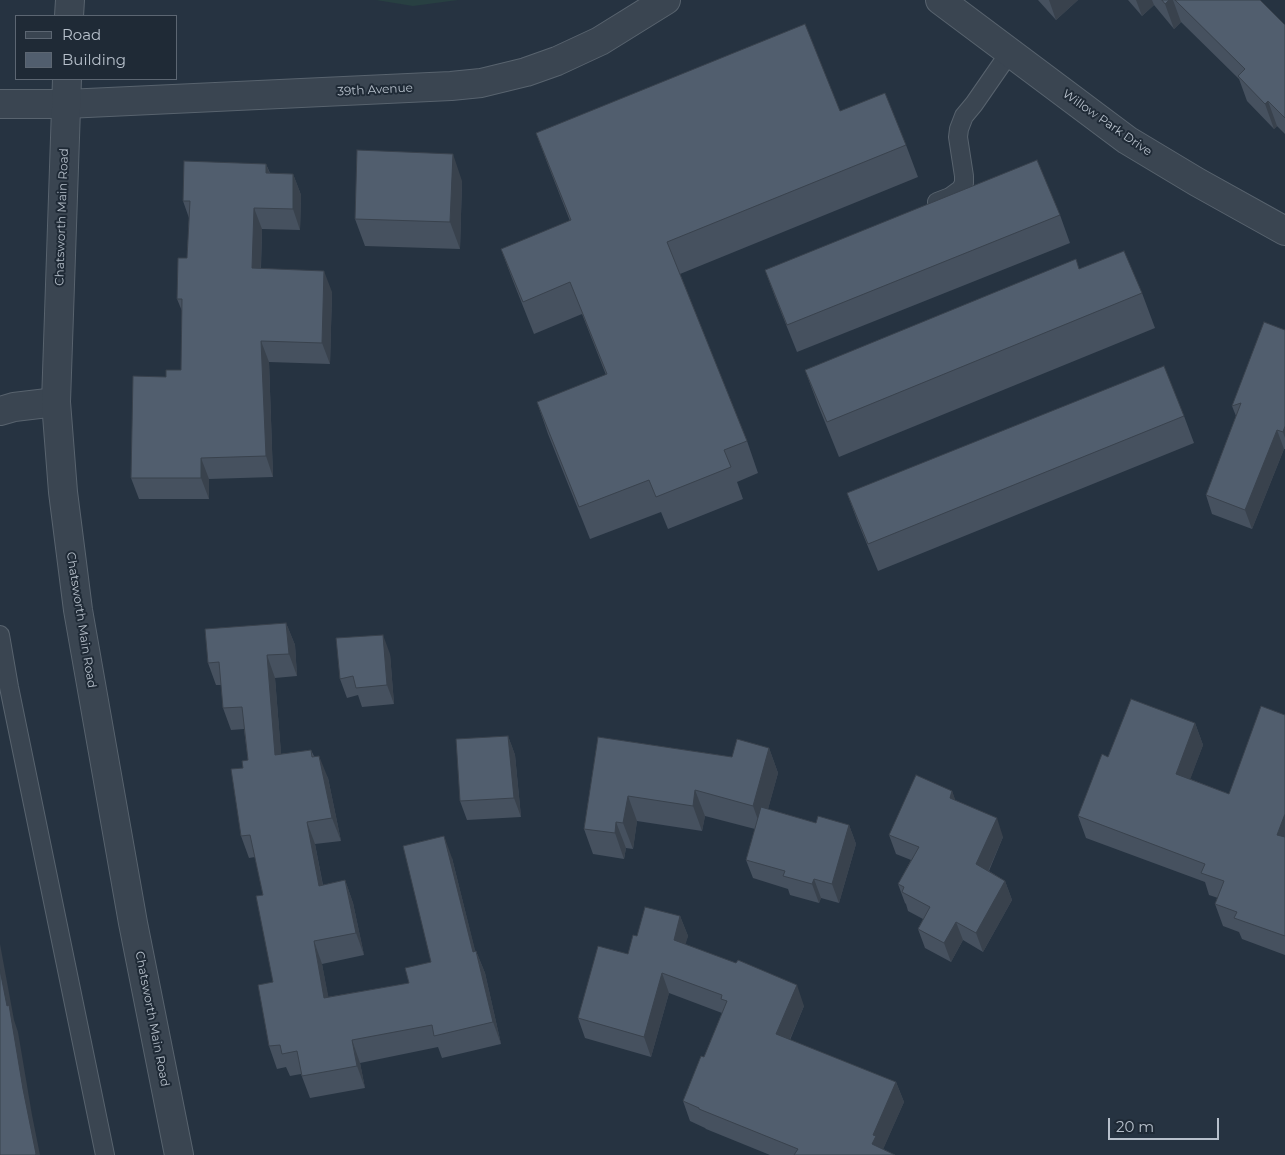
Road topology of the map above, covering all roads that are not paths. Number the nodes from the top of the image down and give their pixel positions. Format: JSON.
{"nodes":[{"id":1,"x":70,"y":0,"type":"edge"},
{"id":2,"x":666,"y":0,"type":"edge"},
{"id":3,"x":940,"y":0,"type":"edge"},
{"id":4,"x":69,"y":15,"type":"edge"},
{"id":5,"x":1010,"y":52,"type":"junction"},
{"id":6,"x":66,"y":92,"type":"edge"},
{"id":7,"x":0,"y":104,"type":"edge"},
{"id":8,"x":924,"y":208,"type":"edge"},
{"id":9,"x":1285,"y":231,"type":"edge"},
{"id":10,"x":56,"y":402,"type":"junction"},
{"id":11,"x":0,"y":411,"type":"edge"},
{"id":12,"x":0,"y":635,"type":"edge"},
{"id":13,"x":105,"y":1155,"type":"edge"},
{"id":14,"x":179,"y":1155,"type":"edge"}],
"edges":[{"from":1,"to":4,"type":"street"},
{"from":2,"to":6,"type":"street","name":"39th Avenue"},
{"from":3,"to":5,"type":"street","name":"Willow Park Drive"},
{"from":5,"to":8,"type":"lane"},
{"from":5,"to":9,"type":"street","name":"Willow Park Drive"},
{"from":6,"to":7,"type":"street","name":"39th Avenue"},
{"from":6,"to":10,"type":"street","name":"Chatsworth Main Road"},
{"from":10,"to":11,"type":"street"},
{"from":10,"to":14,"type":"street","name":"Chatsworth Main Road"},
{"from":12,"to":13,"type":"lane"}]}
